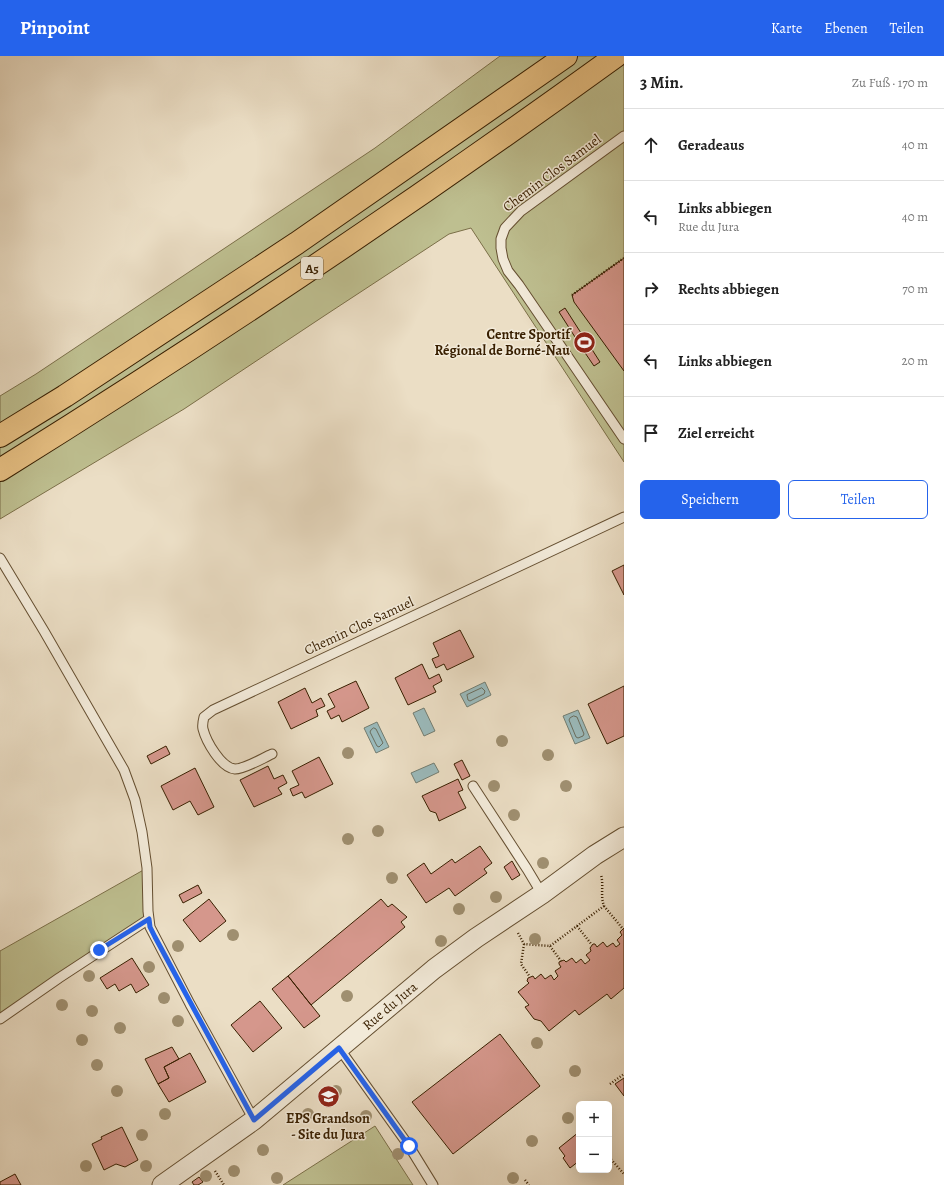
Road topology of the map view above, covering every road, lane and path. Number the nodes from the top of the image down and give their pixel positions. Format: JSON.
{"nodes":[{"id":1,"x":566,"y":56,"type":"edge"},
{"id":2,"x":616,"y":56,"type":"edge"},
{"id":3,"x":624,"y":136,"type":"edge"},
{"id":4,"x":624,"y":258,"type":"edge"},
{"id":5,"x":572,"y":295,"type":"dead end"},
{"id":6,"x":0,"y":436,"type":"edge"},
{"id":7,"x":624,"y":439,"type":"edge"},
{"id":8,"x":0,"y":470,"type":"edge"},
{"id":9,"x":624,"y":517,"type":"edge"},
{"id":10,"x":0,"y":558,"type":"edge"},
{"id":11,"x":272,"y":754,"type":"dead end"},
{"id":12,"x":473,"y":786,"type":"dead end"},
{"id":13,"x":623,"y":839,"type":"edge"},
{"id":14,"x":599,"y":871,"type":"dead end"},
{"id":15,"x":542,"y":894,"type":"junction"},
{"id":16,"x":604,"y":906,"type":"junction"},
{"id":17,"x":149,"y":919,"type":"junction"},
{"id":18,"x":577,"y":926,"type":"junction"},
{"id":19,"x":516,"y":929,"type":"dead end"},
{"id":20,"x":623,"y":929,"type":"dead end"},
{"id":21,"x":524,"y":944,"type":"junction"},
{"id":22,"x":592,"y":945,"type":"dead end"},
{"id":23,"x":550,"y":946,"type":"junction"},
{"id":24,"x":561,"y":961,"type":"dead end"},
{"id":25,"x":530,"y":977,"type":"dead end"},
{"id":26,"x":0,"y":1019,"type":"edge"},
{"id":27,"x":339,"y":1048,"type":"junction"},
{"id":28,"x":624,"y":1074,"type":"edge"},
{"id":29,"x":610,"y":1084,"type":"dead end"},
{"id":30,"x":254,"y":1120,"type":"junction"},
{"id":31,"x":612,"y":1160,"type":"edge"},
{"id":32,"x":216,"y":1172,"type":"dead end"},
{"id":33,"x":624,"y":1174,"type":"edge"},
{"id":34,"x":526,"y":1180,"type":"dead end"},
{"id":35,"x":162,"y":1185,"type":"edge"},
{"id":36,"x":224,"y":1185,"type":"edge"},
{"id":37,"x":433,"y":1185,"type":"edge"},
{"id":38,"x":530,"y":1185,"type":"edge"}],
"edges":[{"from":1,"to":6,"type":"highway","number":"A5"},
{"from":2,"to":8,"type":"highway","number":"A5"},
{"from":3,"to":7,"type":"lane","name":"Chemin Clos Samuel"},
{"from":4,"to":5,"type":"path"},
{"from":9,"to":11,"type":"lane","name":"Chemin Clos Samuel"},
{"from":10,"to":17,"type":"lane"},
{"from":12,"to":15,"type":"lane"},
{"from":13,"to":15,"type":"street","name":"Rue du Jura"},
{"from":14,"to":16,"type":"path"},
{"from":15,"to":27,"type":"street","name":"Rue du Jura"},
{"from":16,"to":18,"type":"path"},
{"from":16,"to":20,"type":"path"},
{"from":17,"to":26,"type":"lane"},
{"from":17,"to":30,"type":"lane"},
{"from":18,"to":22,"type":"path"},
{"from":18,"to":23,"type":"path"},
{"from":19,"to":21,"type":"path"},
{"from":21,"to":23,"type":"path"},
{"from":21,"to":25,"type":"path"},
{"from":23,"to":24,"type":"path"},
{"from":27,"to":30,"type":"street","name":"Rue du Jura"},
{"from":27,"to":37,"type":"lane"},
{"from":28,"to":29,"type":"path"},
{"from":30,"to":35,"type":"street","name":"Rue du Jura"},
{"from":31,"to":33,"type":"path"},
{"from":32,"to":36,"type":"path"},
{"from":34,"to":38,"type":"path"}]}
